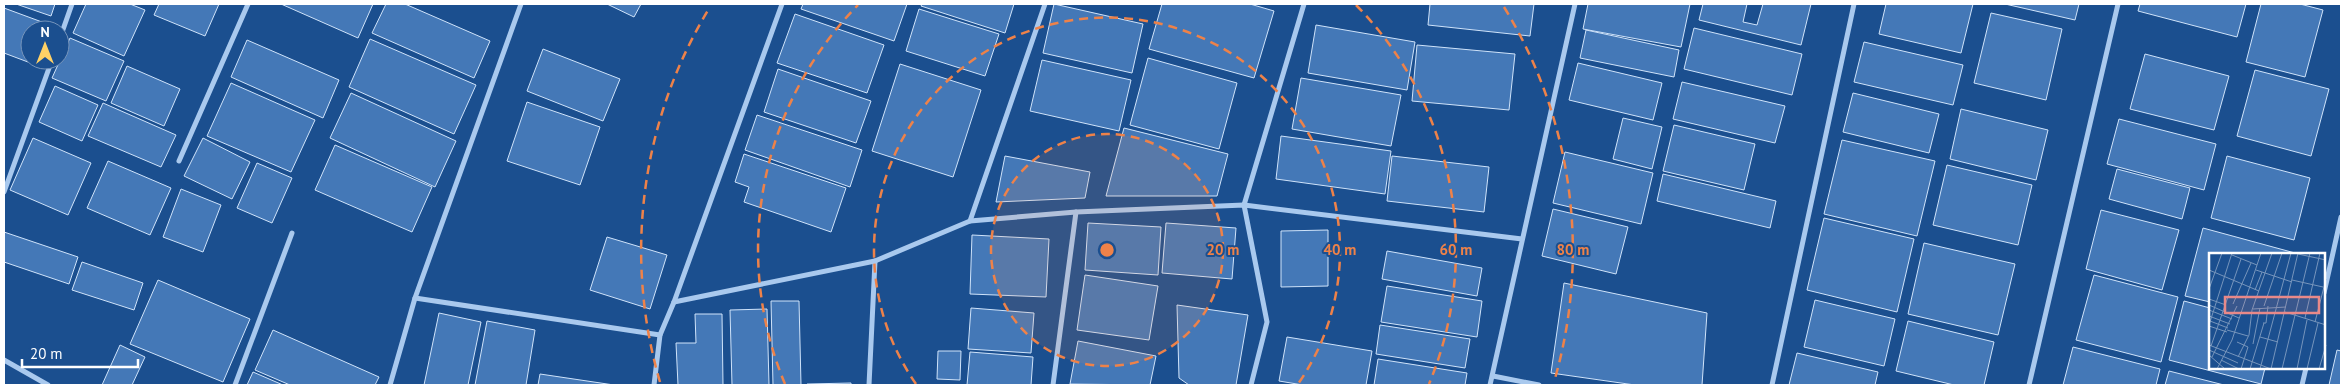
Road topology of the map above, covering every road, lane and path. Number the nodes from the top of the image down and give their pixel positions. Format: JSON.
{"nodes":[{"id":1,"x":72,"y":4,"type":"edge"},
{"id":2,"x":248,"y":4,"type":"edge"},
{"id":3,"x":521,"y":4,"type":"edge"},
{"id":4,"x":782,"y":4,"type":"edge"},
{"id":5,"x":1045,"y":4,"type":"edge"},
{"id":6,"x":1304,"y":4,"type":"edge"},
{"id":7,"x":1575,"y":4,"type":"edge"},
{"id":8,"x":1854,"y":4,"type":"edge"},
{"id":9,"x":2118,"y":4,"type":"edge"},
{"id":10,"x":66,"y":20,"type":"edge"},
{"id":11,"x":48,"y":70,"type":"edge"},
{"id":12,"x":179,"y":161,"type":"dead end"},
{"id":13,"x":4,"y":192,"type":"edge"},
{"id":14,"x":1244,"y":205,"type":"junction"},
{"id":15,"x":1076,"y":212,"type":"junction"},
{"id":16,"x":2341,"y":217,"type":"edge"},
{"id":17,"x":970,"y":221,"type":"junction"},
{"id":18,"x":292,"y":233,"type":"dead end"},
{"id":19,"x":1522,"y":239,"type":"junction"},
{"id":20,"x":875,"y":261,"type":"junction"},
{"id":21,"x":2325,"y":289,"type":"edge"},
{"id":22,"x":415,"y":298,"type":"junction"},
{"id":23,"x":674,"y":302,"type":"junction"},
{"id":24,"x":660,"y":335,"type":"junction"},
{"id":25,"x":4,"y":360,"type":"edge"},
{"id":26,"x":2306,"y":369,"type":"edge"},
{"id":27,"x":1493,"y":376,"type":"junction"},
{"id":28,"x":48,"y":385,"type":"edge"},
{"id":29,"x":234,"y":385,"type":"edge"},
{"id":30,"x":390,"y":385,"type":"edge"},
{"id":31,"x":654,"y":385,"type":"edge"},
{"id":32,"x":869,"y":385,"type":"edge"},
{"id":33,"x":1053,"y":385,"type":"edge"},
{"id":34,"x":1251,"y":385,"type":"edge"},
{"id":35,"x":1490,"y":385,"type":"edge"},
{"id":36,"x":1539,"y":385,"type":"edge"},
{"id":37,"x":1772,"y":385,"type":"edge"},
{"id":38,"x":2029,"y":385,"type":"edge"},
{"id":39,"x":2302,"y":385,"type":"edge"}],
"edges":[{"from":1,"to":10,"type":"street"},
{"from":2,"to":12,"type":"street"},
{"from":3,"to":22,"type":"street"},
{"from":4,"to":23,"type":"street"},
{"from":5,"to":17,"type":"street"},
{"from":6,"to":14,"type":"street"},
{"from":7,"to":19,"type":"street"},
{"from":8,"to":37,"type":"street"},
{"from":9,"to":38,"type":"street"},
{"from":11,"to":13,"type":"street"},
{"from":14,"to":15,"type":"street"},
{"from":14,"to":19,"type":"street"},
{"from":14,"to":34,"type":"street"},
{"from":15,"to":17,"type":"street"},
{"from":15,"to":33,"type":"street"},
{"from":16,"to":21,"type":"street"},
{"from":17,"to":20,"type":"street"},
{"from":18,"to":29,"type":"street"},
{"from":19,"to":27,"type":"street"},
{"from":20,"to":23,"type":"street"},
{"from":20,"to":32,"type":"street"},
{"from":22,"to":24,"type":"street"},
{"from":22,"to":30,"type":"street"},
{"from":23,"to":24,"type":"street"},
{"from":24,"to":31,"type":"street"},
{"from":25,"to":28,"type":"street"},
{"from":26,"to":39,"type":"street"},
{"from":27,"to":35,"type":"street"},
{"from":27,"to":36,"type":"street"}]}
